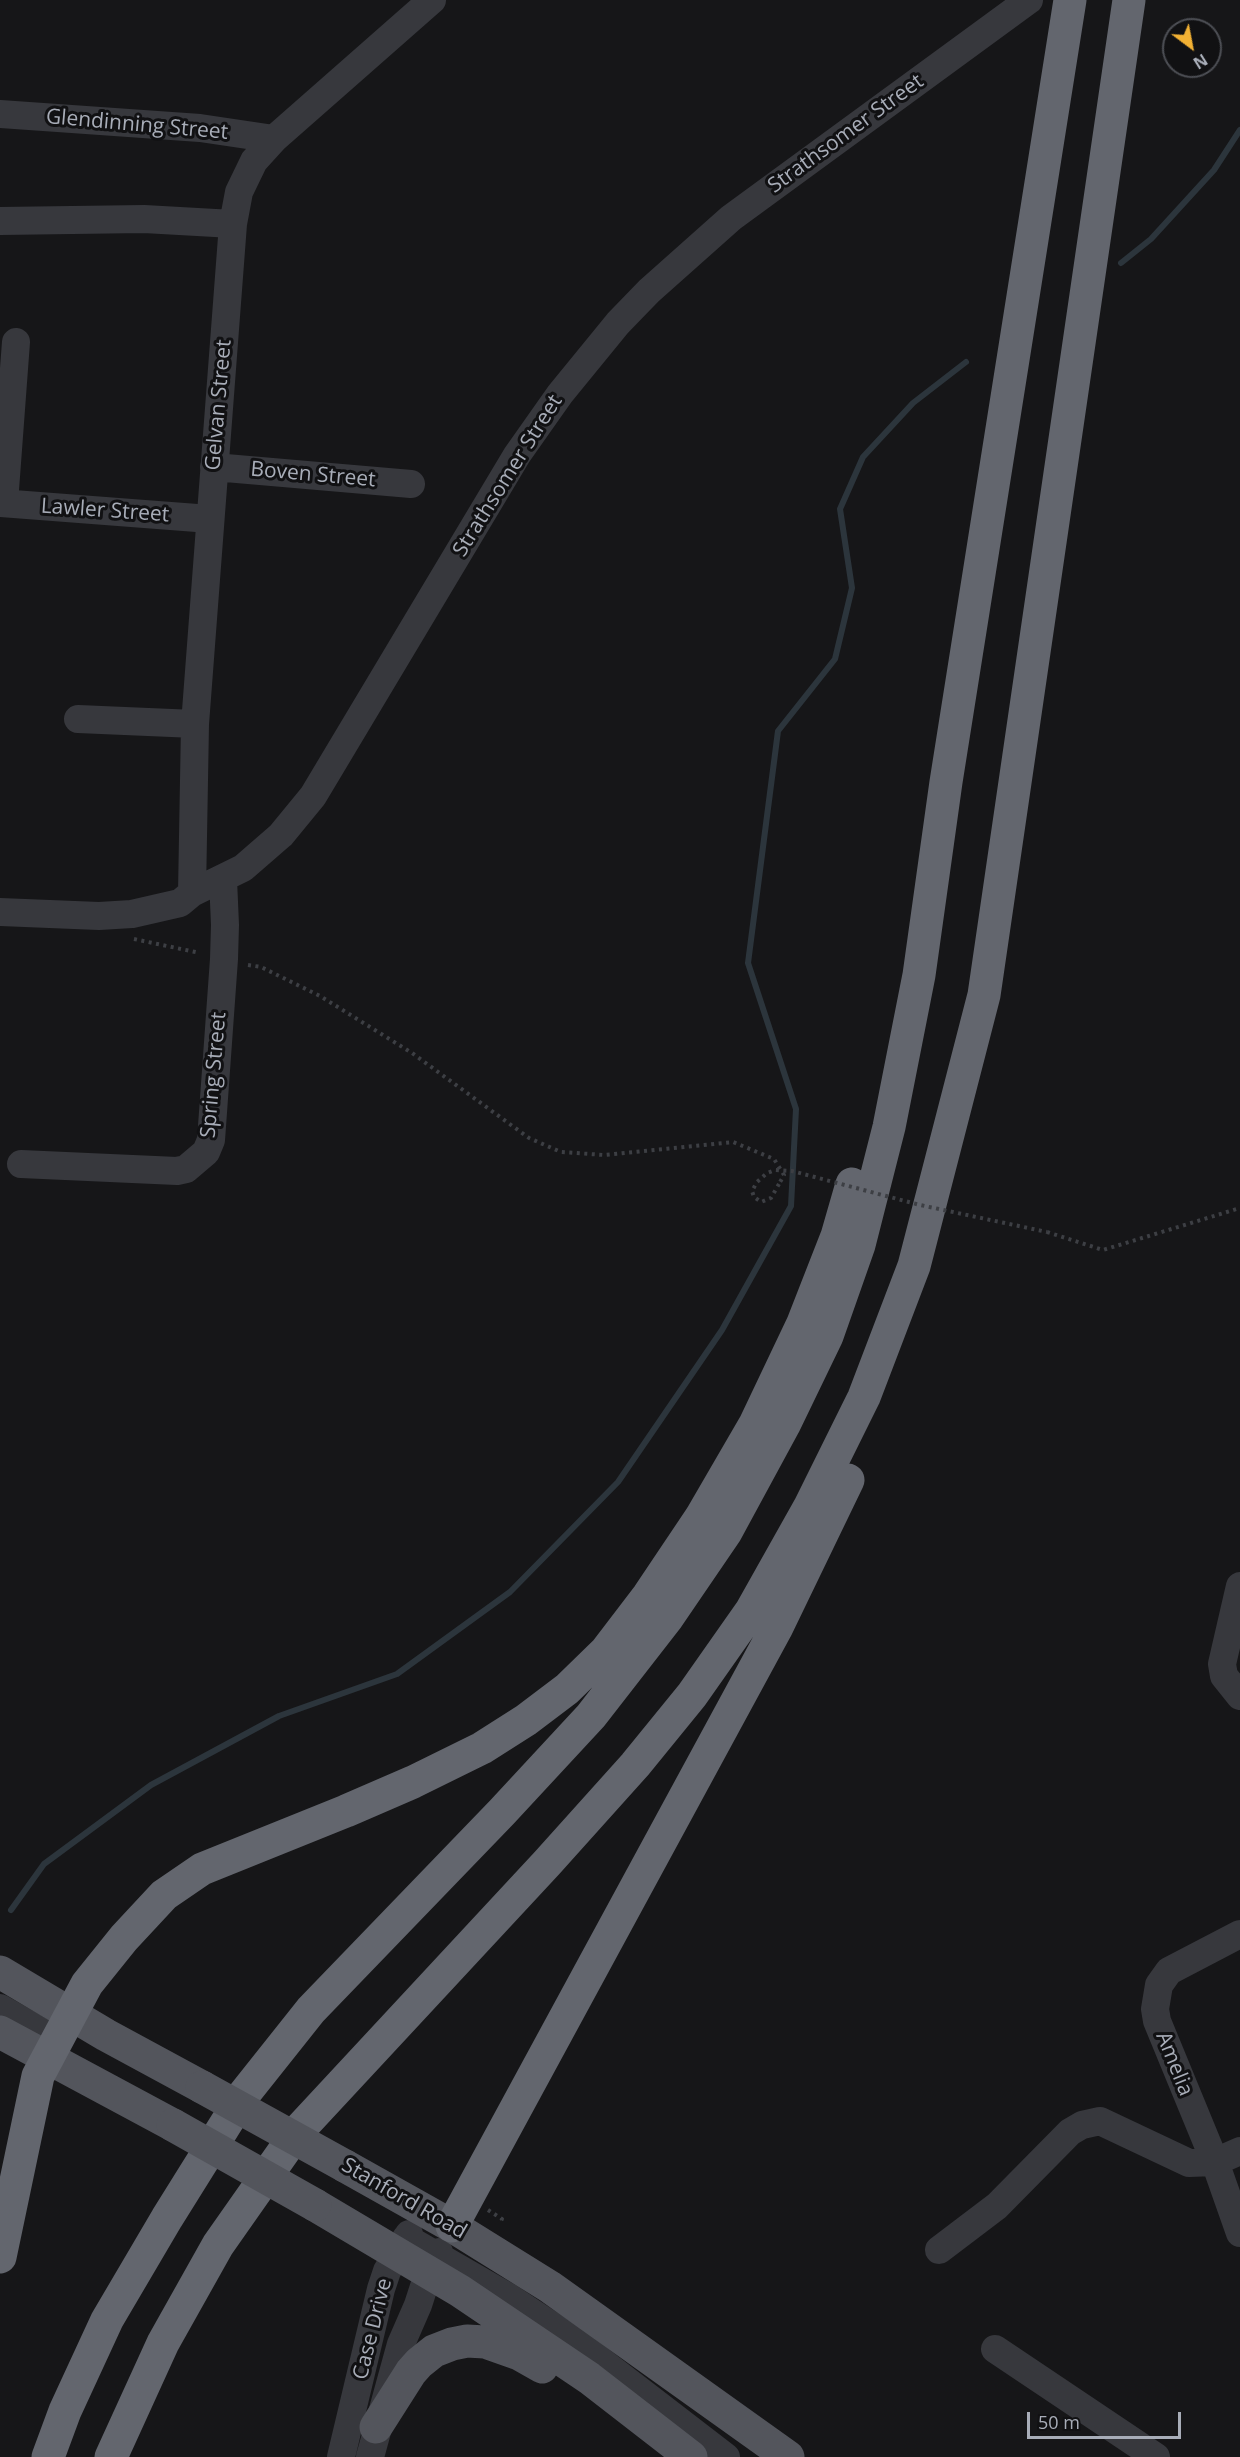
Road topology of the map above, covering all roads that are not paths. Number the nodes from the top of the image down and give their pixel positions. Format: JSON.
{"nodes":[{"id":1,"x":432,"y":0,"type":"edge"},
{"id":2,"x":1029,"y":0,"type":"edge"},
{"id":3,"x":1070,"y":0,"type":"edge"},
{"id":4,"x":1129,"y":0,"type":"edge"},
{"id":5,"x":0,"y":114,"type":"edge"},
{"id":6,"x":274,"y":139,"type":"junction"},
{"id":7,"x":0,"y":221,"type":"edge"},
{"id":8,"x":234,"y":224,"type":"junction"},
{"id":9,"x":16,"y":342,"type":"dead end"},
{"id":10,"x":214,"y":467,"type":"junction"},
{"id":11,"x":411,"y":484,"type":"dead end"},
{"id":12,"x":2,"y":503,"type":"edge"},
{"id":13,"x":210,"y":519,"type":"junction"},
{"id":14,"x":78,"y":719,"type":"dead end"},
{"id":15,"x":195,"y":724,"type":"junction"},
{"id":16,"x":946,"y":782,"type":"junction"},
{"id":17,"x":223,"y":879,"type":"junction"},
{"id":18,"x":0,"y":893,"type":"edge"},
{"id":19,"x":183,"y":896,"type":"junction"},
{"id":20,"x":0,"y":912,"type":"edge"},
{"id":21,"x":984,"y":995,"type":"junction"},
{"id":22,"x":21,"y":1164,"type":"dead end"},
{"id":23,"x":1240,"y":1586,"type":"edge"},
{"id":24,"x":1240,"y":1696,"type":"edge"},
{"id":25,"x":1240,"y":1934,"type":"edge"},
{"id":26,"x":0,"y":1972,"type":"edge"},
{"id":27,"x":0,"y":2008,"type":"edge"},
{"id":28,"x":0,"y":2032,"type":"edge"},
{"id":29,"x":58,"y":2037,"type":"junction"},
{"id":30,"x":1228,"y":2156,"type":"edge"},
{"id":31,"x":424,"y":2210,"type":"junction"},
{"id":32,"x":452,"y":2226,"type":"junction"},
{"id":33,"x":1240,"y":2233,"type":"edge"},
{"id":34,"x":402,"y":2246,"type":"junction"},
{"id":35,"x":939,"y":2250,"type":"dead end"},
{"id":36,"x":0,"y":2257,"type":"edge"},
{"id":37,"x":433,"y":2263,"type":"junction"},
{"id":38,"x":995,"y":2349,"type":"dead end"},
{"id":39,"x":373,"y":2442,"type":"edge"},
{"id":40,"x":680,"y":2449,"type":"edge"},
{"id":41,"x":48,"y":2457,"type":"edge"},
{"id":42,"x":111,"y":2457,"type":"edge"},
{"id":43,"x":341,"y":2457,"type":"edge"},
{"id":44,"x":726,"y":2457,"type":"edge"},
{"id":45,"x":788,"y":2457,"type":"edge"},
{"id":46,"x":1156,"y":2457,"type":"edge"}],
"edges":[{"from":1,"to":6,"type":"street","name":"Gelvan Street"},
{"from":2,"to":17,"type":"street","name":"Strathsomer Street"},
{"from":3,"to":16,"type":"highway"},
{"from":4,"to":21,"type":"highway"},
{"from":5,"to":6,"type":"street","name":"Glendinning Street"},
{"from":6,"to":8,"type":"street","name":"Gelvan Street"},
{"from":7,"to":8,"type":"street"},
{"from":8,"to":10,"type":"street","name":"Gelvan Street"},
{"from":9,"to":12,"type":"street"},
{"from":10,"to":11,"type":"street","name":"Boven Street"},
{"from":10,"to":13,"type":"street","name":"Gelvan Street"},
{"from":12,"to":13,"type":"street","name":"Lawler Street"},
{"from":13,"to":15,"type":"street","name":"Gelvan Street"},
{"from":14,"to":15,"type":"street"},
{"from":15,"to":19,"type":"street","name":"Gelvan Street"},
{"from":16,"to":29,"type":"highway"},
{"from":16,"to":41,"type":"highway"},
{"from":17,"to":19,"type":"street","name":"Strathsomer Street"},
{"from":17,"to":22,"type":"street","name":"Spring Street"},
{"from":18,"to":19,"type":"street"},
{"from":19,"to":20,"type":"street"},
{"from":21,"to":32,"type":"highway"},
{"from":21,"to":42,"type":"highway"},
{"from":23,"to":24,"type":"street"},
{"from":25,"to":30,"type":"street","name":"Amelia"},
{"from":26,"to":29,"type":"main road","name":"Stanford Road"},
{"from":27,"to":29,"type":"street"},
{"from":28,"to":29,"type":"main road","name":"Stanford Road"},
{"from":29,"to":31,"type":"main road","name":"Stanford Road","bridge":true},
{"from":29,"to":34,"type":"main road","name":"Stanford Road","bridge":true},
{"from":29,"to":36,"type":"highway"},
{"from":30,"to":33,"type":"street","name":"Amelia"},
{"from":30,"to":35,"type":"street"},
{"from":31,"to":32,"type":"main road","name":"Stanford Road"},
{"from":31,"to":34,"type":"street","name":"Case Drive"},
{"from":32,"to":37,"type":"street","name":"Case Drive"},
{"from":32,"to":45,"type":"main road","name":"Stanford Road"},
{"from":34,"to":37,"type":"main road","name":"Stanford Road"},
{"from":34,"to":43,"type":"street","name":"Case Drive"},
{"from":37,"to":39,"type":"street","name":"Case Drive"},
{"from":37,"to":40,"type":"main road","name":"Stanford Road"},
{"from":37,"to":44,"type":"street"},
{"from":38,"to":46,"type":"street"},
{"from":39,"to":40,"type":"main road"}]}
